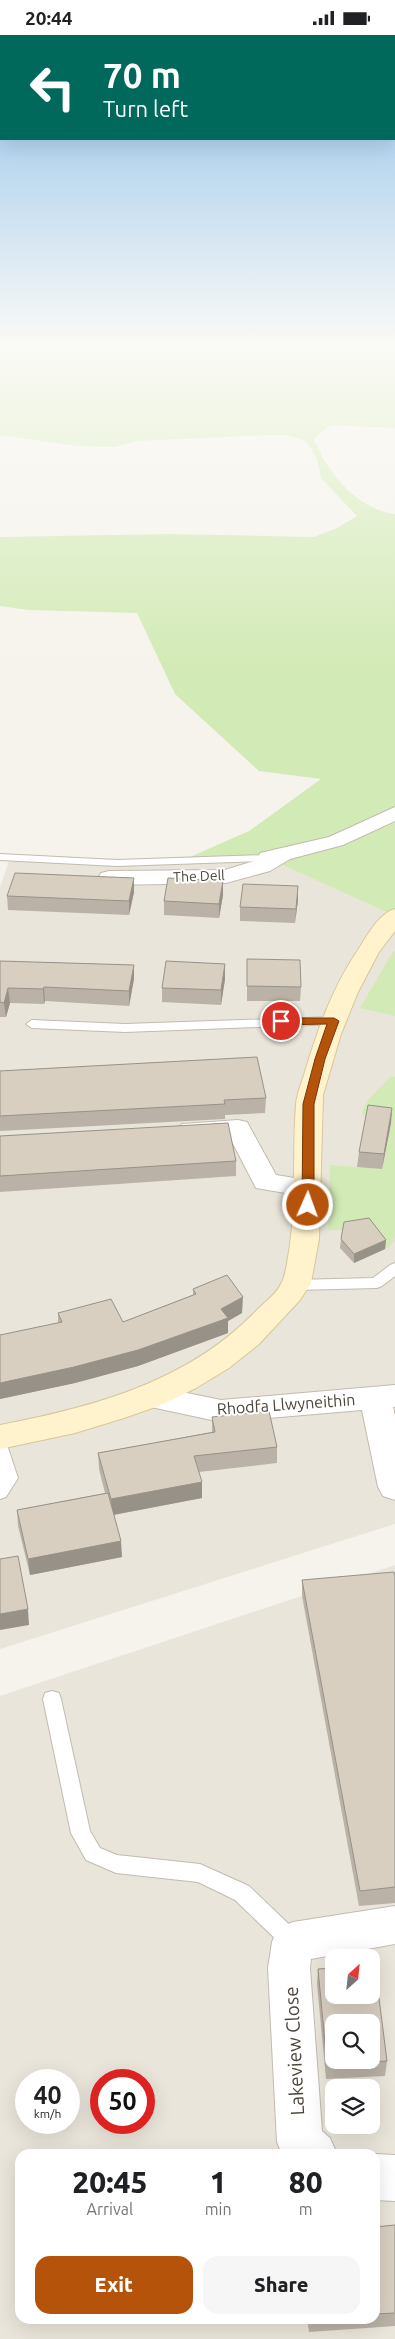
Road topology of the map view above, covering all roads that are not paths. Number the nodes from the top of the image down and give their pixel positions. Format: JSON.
{"nodes":[{"id":1,"x":395,"y":813,"type":"edge"},
{"id":2,"x":276,"y":856,"type":"junction"},
{"id":3,"x":0,"y":857,"type":"edge"},
{"id":4,"x":109,"y":878,"type":"edge"},
{"id":5,"x":395,"y":916,"type":"edge"},
{"id":6,"x":334,"y":1021,"type":"junction"},
{"id":7,"x":32,"y":1024,"type":"dead end"},
{"id":8,"x":169,"y":1132,"type":"edge"},
{"id":9,"x":309,"y":1188,"type":"junction"},
{"id":10,"x":395,"y":1268,"type":"edge"},
{"id":11,"x":295,"y":1285,"type":"junction"},
{"id":12,"x":148,"y":1396,"type":"junction"},
{"id":13,"x":385,"y":1397,"type":"edge"},
{"id":14,"x":0,"y":1437,"type":"edge"},
{"id":15,"x":0,"y":1448,"type":"edge"},
{"id":16,"x":395,"y":1487,"type":"edge"},
{"id":17,"x":0,"y":1493,"type":"edge"},
{"id":18,"x":52,"y":1699,"type":"dead end"},
{"id":19,"x":395,"y":1925,"type":"edge"},
{"id":20,"x":292,"y":1942,"type":"junction"},
{"id":21,"x":308,"y":2149,"type":"edge"},
{"id":22,"x":380,"y":2177,"type":"edge"},
{"id":23,"x":395,"y":2178,"type":"edge"}],
"edges":[{"from":1,"to":2,"type":"street","name":"The Dell"},
{"from":2,"to":3,"type":"lane"},
{"from":2,"to":4,"type":"street","name":"The Dell"},
{"from":5,"to":6,"type":"main road"},
{"from":6,"to":7,"type":"lane"},
{"from":6,"to":9,"type":"main road"},
{"from":8,"to":9,"type":"street"},
{"from":9,"to":11,"type":"main road"},
{"from":10,"to":11,"type":"lane"},
{"from":11,"to":12,"type":"main road"},
{"from":12,"to":13,"type":"street","name":"Rhodfa Llwyneithin"},
{"from":12,"to":14,"type":"main road"},
{"from":13,"to":16,"type":"street"},
{"from":15,"to":17,"type":"lane"},
{"from":18,"to":20,"type":"lane"},
{"from":19,"to":20,"type":"street"},
{"from":20,"to":21,"type":"street","name":"Lakeview Close"},
{"from":22,"to":23,"type":"street"}]}
